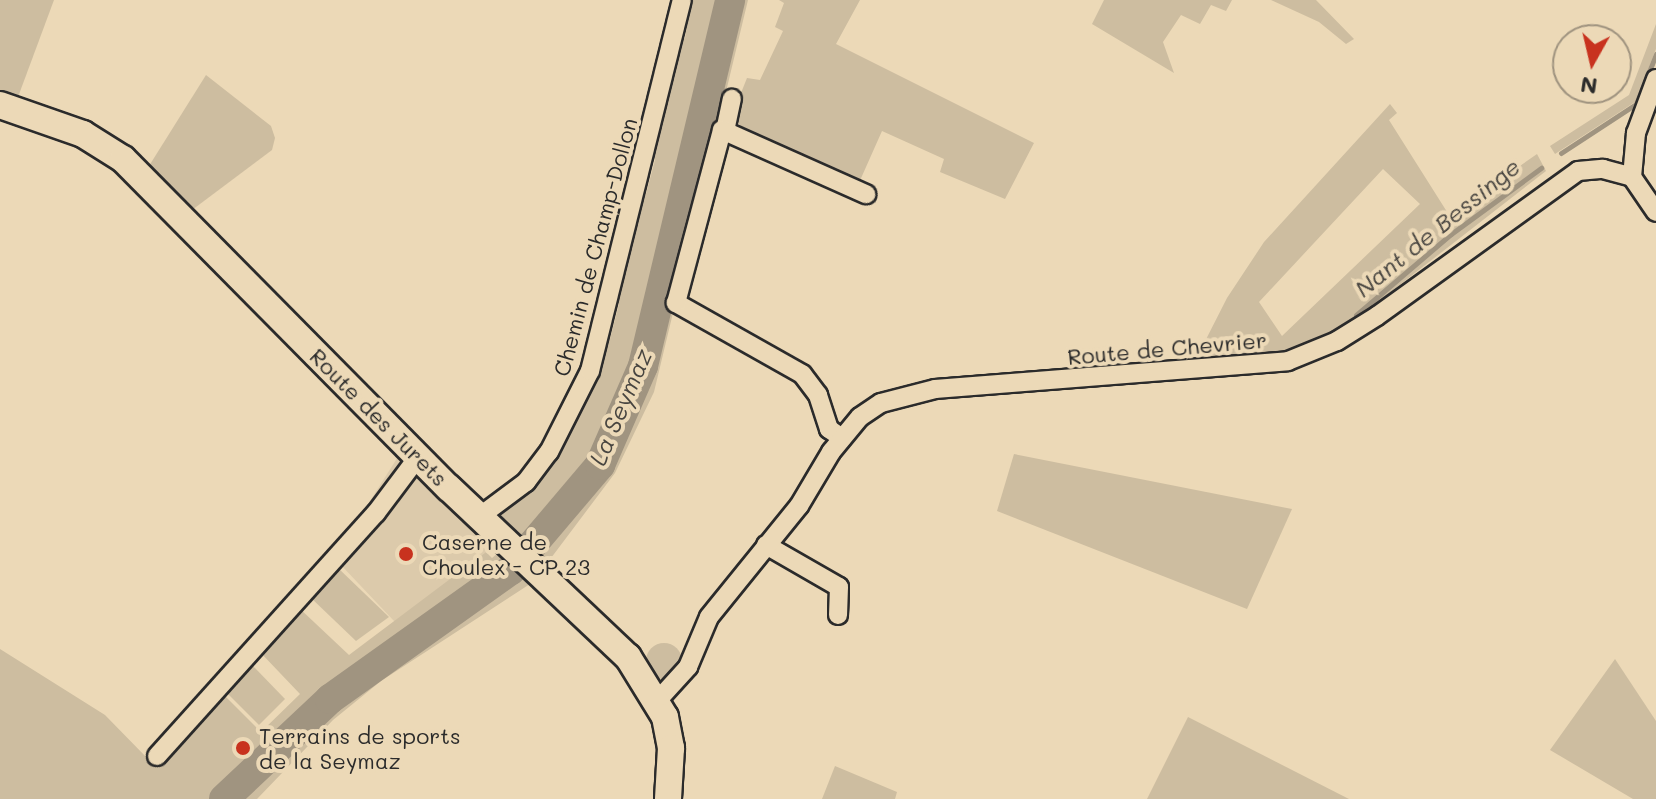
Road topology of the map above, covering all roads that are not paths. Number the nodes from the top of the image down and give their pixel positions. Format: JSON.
{"nodes":[{"id":1,"x":682,"y":0,"type":"edge"},
{"id":2,"x":1656,"y":79,"type":"edge"},
{"id":3,"x":732,"y":99,"type":"dead end"},
{"id":4,"x":0,"y":105,"type":"edge"},
{"id":5,"x":725,"y":131,"type":"junction"},
{"id":6,"x":1632,"y":177,"type":"junction"},
{"id":7,"x":866,"y":194,"type":"dead end"},
{"id":8,"x":1656,"y":212,"type":"edge"},
{"id":9,"x":842,"y":438,"type":"junction"},
{"id":10,"x":418,"y":457,"type":"junction"},
{"id":11,"x":479,"y":517,"type":"junction"},
{"id":12,"x":766,"y":545,"type":"junction"},
{"id":13,"x":838,"y":615,"type":"dead end"},
{"id":14,"x":658,"y":700,"type":"junction"},
{"id":15,"x":157,"y":756,"type":"dead end"},
{"id":16,"x":668,"y":799,"type":"edge"}],
"edges":[{"from":1,"to":11,"type":"street","name":"Chemin de Champ-Dollon"},
{"from":2,"to":6,"type":"street"},
{"from":3,"to":5,"type":"street"},
{"from":4,"to":10,"type":"street","name":"Route des Jurets"},
{"from":5,"to":7,"type":"street"},
{"from":5,"to":9,"type":"street"},
{"from":6,"to":8,"type":"street"},
{"from":6,"to":9,"type":"street","name":"Route de Chevrier"},
{"from":9,"to":12,"type":"street","name":"Route de Chevrier"},
{"from":10,"to":11,"type":"street","name":"Route des Jurets"},
{"from":10,"to":15,"type":"street"},
{"from":11,"to":14,"type":"street","name":"Route des Jurets"},
{"from":12,"to":13,"type":"street"},
{"from":12,"to":14,"type":"street","name":"Route de Chevrier"},
{"from":14,"to":16,"type":"street","name":"Route des Jurets"}]}
